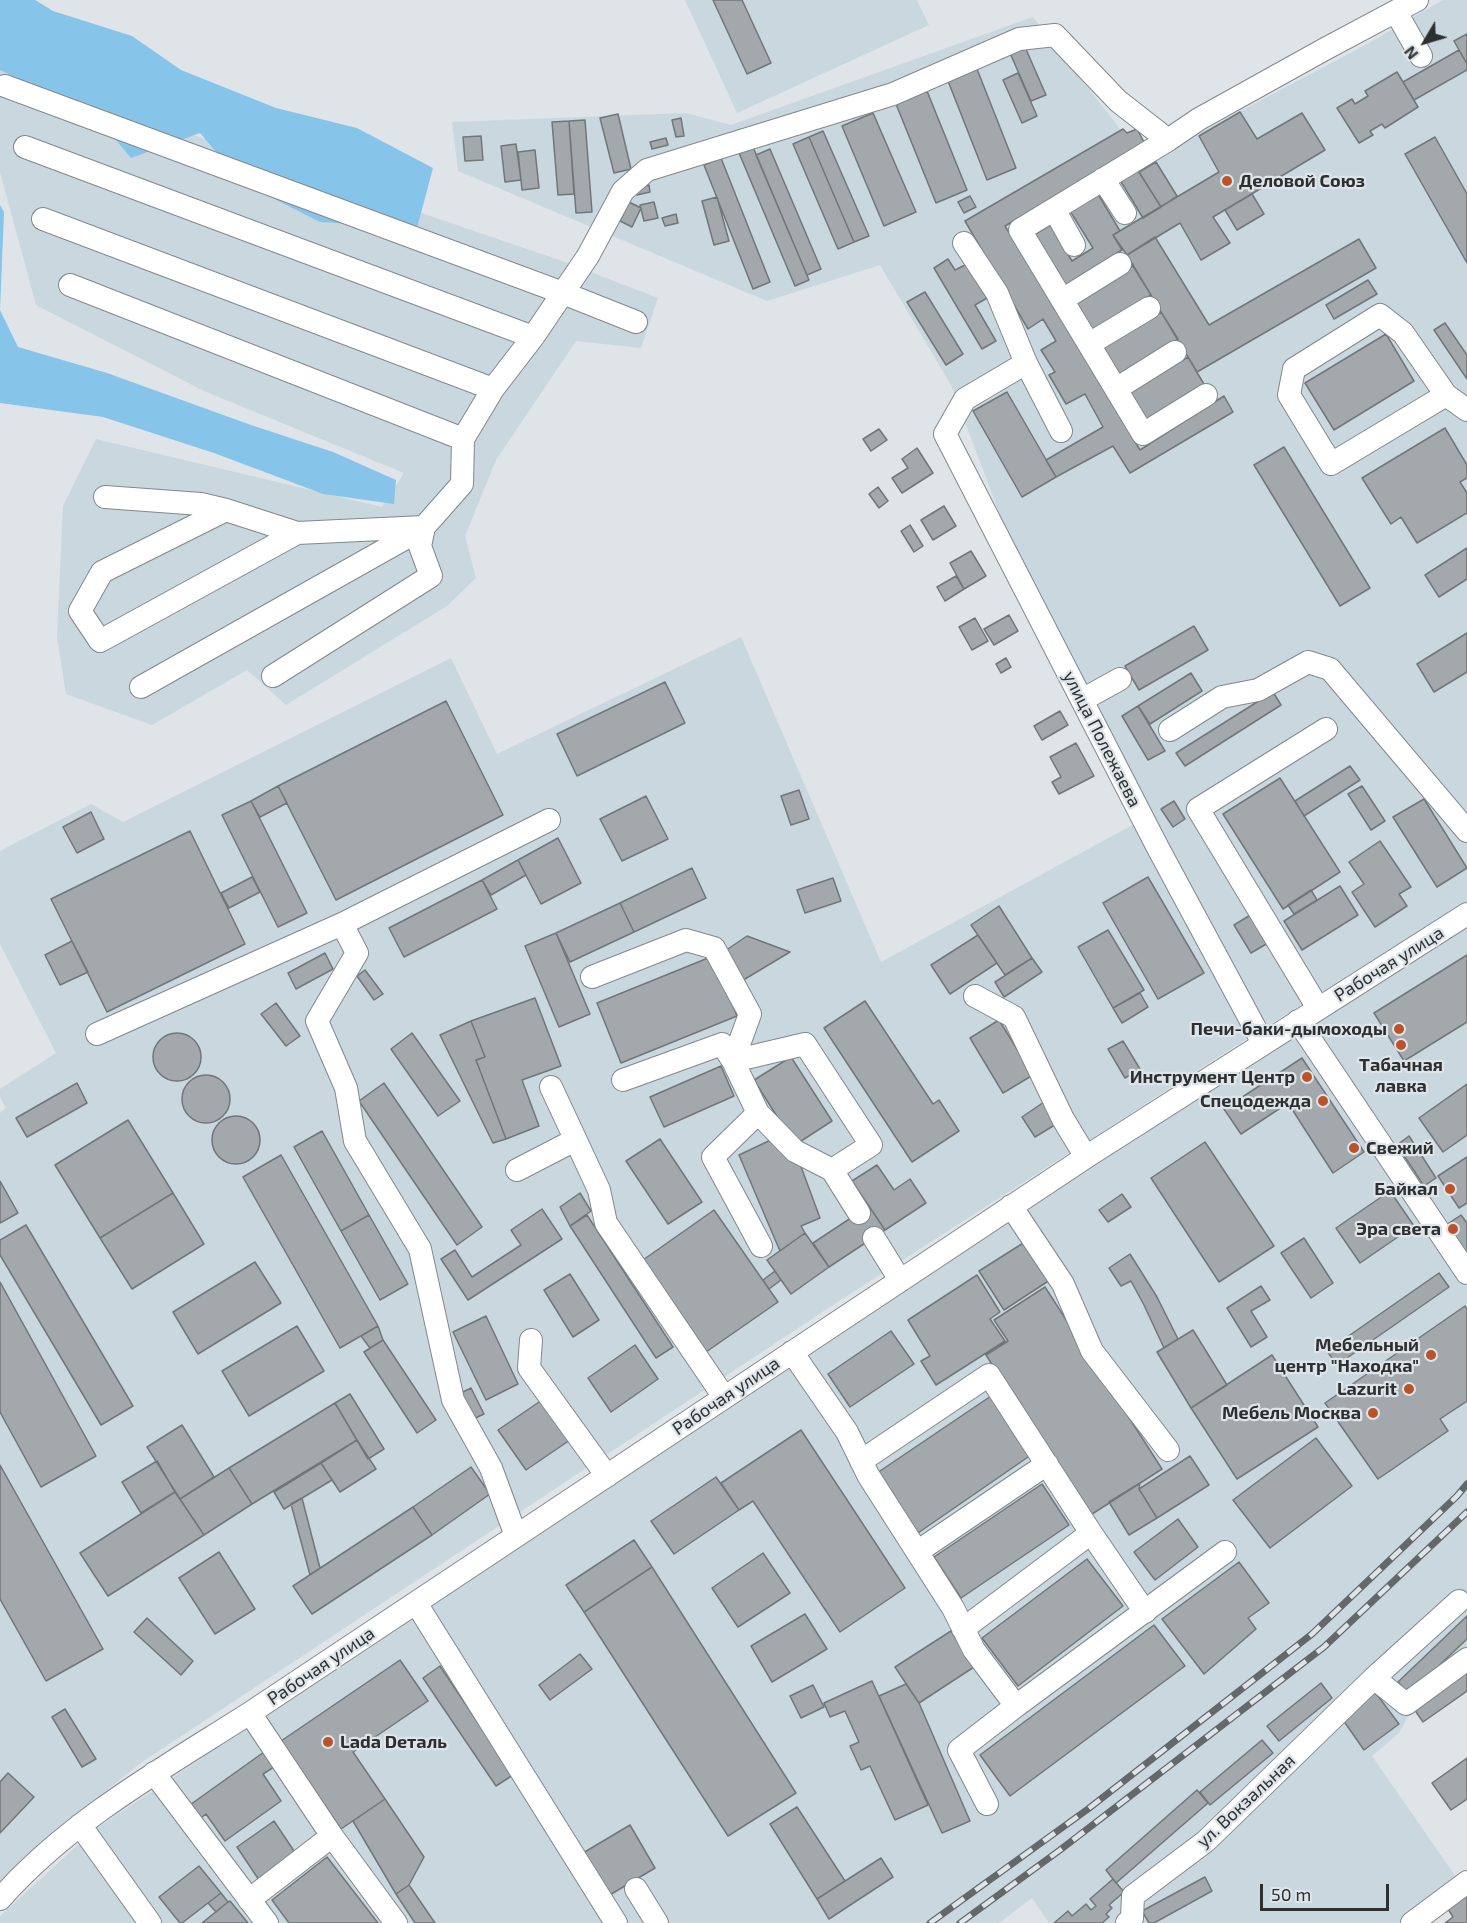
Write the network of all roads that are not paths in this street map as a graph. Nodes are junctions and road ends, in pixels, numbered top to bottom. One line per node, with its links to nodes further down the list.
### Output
1 (1417, 0): 2 (street)
2 (1396, 12): 3 (street); 5 (street)
3 (1421, 56)
4 (5, 86): 15 (street)
5 (1168, 140): 7 (street); 15 (street)
6 (25, 147): 19 (street)
7 (1103, 180): 8 (street); 9 (street)
8 (1054, 209): 12 (street); 16 (street)
9 (1125, 213)
10 (44, 219): 23 (street)
11 (964, 243): 22 (street)
12 (1074, 245)
13 (1120, 264): 16 (street)
14 (70, 285): 29 (street)
15 (563, 292): 18 (street); 19 (street)
16 (1062, 300): 20 (street)
17 (1149, 308): 20 (street)
18 (636, 322)
19 (533, 337): 23 (street)
20 (1089, 344): 24 (street)
21 (1175, 352): 24 (street)
22 (1026, 363): 28 (street); 37 (street, улица Полежаева)
23 (494, 389): 29 (street)
24 (1116, 389): 25 (street)
25 (1206, 395)
26 (1446, 395): 26 (street); 27 (street)
27 (1467, 410)
28 (1061, 432)
29 (463, 439): 32 (street)
30 (105, 497): 31 (street)
31 (226, 510): 33 (street); 33 (street)
32 (424, 527): 33 (street); 34 (street); 36 (street)
33 (297, 533)
34 (273, 676)
35 (1120, 679): 37 (street)
36 (141, 687)
37 (1082, 700): 49 (street, улица Полежаева)
38 (1326, 729): 46 (street)
39 (1170, 730): 41 (street)
40 (549, 820): 43 (street)
41 (1467, 831)
42 (1467, 914): 46 (street, Рабочая улица)
43 (342, 924): 48 (street); 72 (street)
44 (592, 977): 50 (street)
45 (975, 996): 55 (street)
46 (1318, 1008): 47 (street, Рабочая улица)
47 (1298, 1021): 49 (street, Рабочая улица); 62 (street)
48 (97, 1034)
49 (1263, 1044): 55 (street, Рабочая улица)
50 (733, 1061): 51 (street); 53 (street); 57 (street)
51 (623, 1080)
52 (551, 1087): 54 (street)
53 (758, 1113): 57 (street); 61 (street)
54 (575, 1140): 56 (street); 66 (street)
55 (1086, 1157): 58 (street, Рабочая улица)
56 (517, 1170)
57 (832, 1170): 59 (street)
58 (1011, 1206): 63 (street, Рабочая улица); 67 (street)
59 (859, 1213)
60 (874, 1238): 63 (street)
61 (761, 1246)
62 (1467, 1274)
63 (900, 1280): 65 (street, Рабочая улица)
64 (531, 1340): 70 (street)
65 (792, 1352): 66 (street, Рабочая улица); 68 (street)
66 (724, 1398): 70 (street, Рабочая улица)
67 (1168, 1450)
68 (861, 1461): 69 (street); 73 (street)
69 (1047, 1464): 71 (street); 73 (street)
70 (607, 1476): 72 (street, Рабочая улица)
71 (1090, 1533): 77 (street); 78 (street)
72 (516, 1536): 76 (street, Рабочая улица)
73 (917, 1552): 78 (street)
74 (1225, 1552): 77 (street)
75 (1459, 1601): 80 (street, ул. Вокзальная)
76 (416, 1603): 82 (street, Рабочая улица); 95 (street)
77 (1144, 1612): 81 (street)
78 (963, 1629): 81 (street)
79 (1467, 1659): 80 (street)
80 (1374, 1678): 97 (street, ул. Вокзальная)
81 (1016, 1706): 84 (street)
82 (250, 1713): 83 (street, Рабочая улица); 86 (street)
83 (154, 1773): 85 (street, Рабочая улица); 91 (street)
84 (987, 1804)
85 (80, 1825): 87 (street, Рабочая улица); 92 (street)
86 (332, 1836): 91 (street); 94 (street)
87 (8, 1876): 90 (street, Рабочая улица)
88 (1467, 1882): 98 (street)
89 (636, 1889): 96 (street)
90 (0, 1899)
91 (249, 1900): 93 (street)
92 (150, 1923)
93 (267, 1923)
94 (396, 1923)
95 (616, 1923)
96 (657, 1923)
97 (1127, 1923)
98 (1413, 1923)

